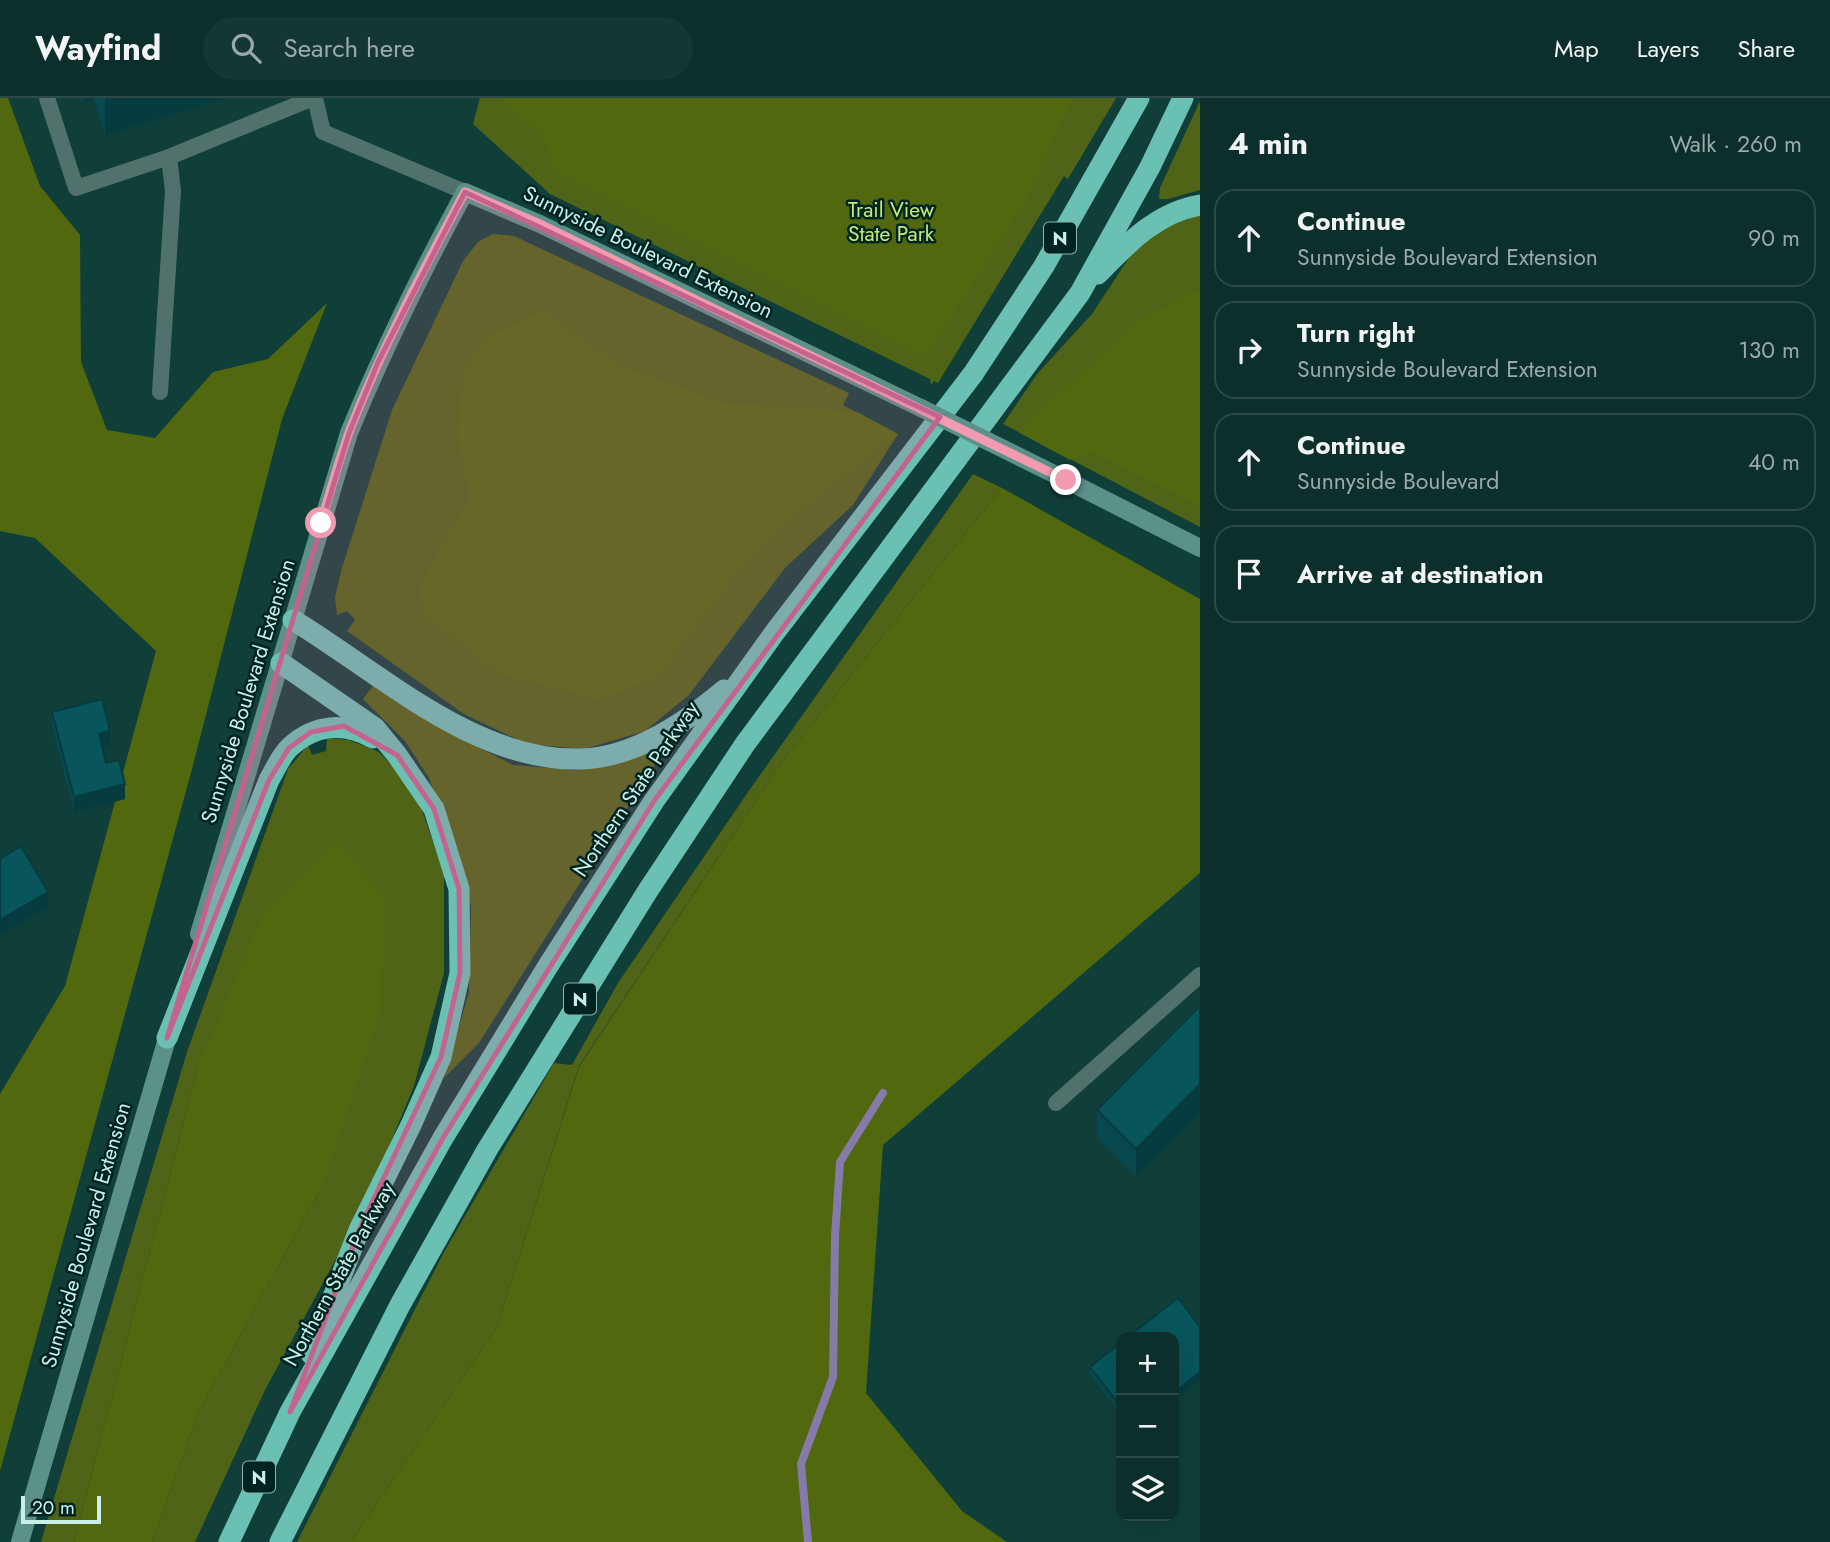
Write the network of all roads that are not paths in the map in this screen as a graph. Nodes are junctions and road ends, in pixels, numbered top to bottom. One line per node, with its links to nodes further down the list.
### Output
1 (47, 98): 5 (lane)
2 (314, 98): 5 (lane); 6 (lane)
3 (1139, 98): 13 (highway, Northern State Parkway / N)
4 (1183, 98): 8 (highway, N)
5 (169, 157): 9 (lane)
6 (465, 192): 10 (main road, Sunnyside Boulevard Extension, bridge); 11 (main road, Sunnyside Boulevard Extension)
7 (1200, 205): 8 (highway)
8 (1080, 293): 21 (highway, N)
9 (160, 392)
10 (1200, 548)
11 (293, 620): 12 (main road, Sunnyside Boulevard Extension); 13 (highway)
12 (281, 663): 14 (highway); 16 (main road, Sunnyside Boulevard Extension)
13 (749, 668): 18 (highway, Northern State Parkway / N)
14 (397, 755): 16 (highway); 18 (highway)
15 (1200, 975): 17 (lane)
16 (167, 1038): 19 (main road, Sunnyside Boulevard Extension)
17 (1056, 1103)
18 (290, 1412): 20 (highway, Northern State Parkway / N)
19 (20, 1542)
20 (229, 1542)
21 (280, 1542)

